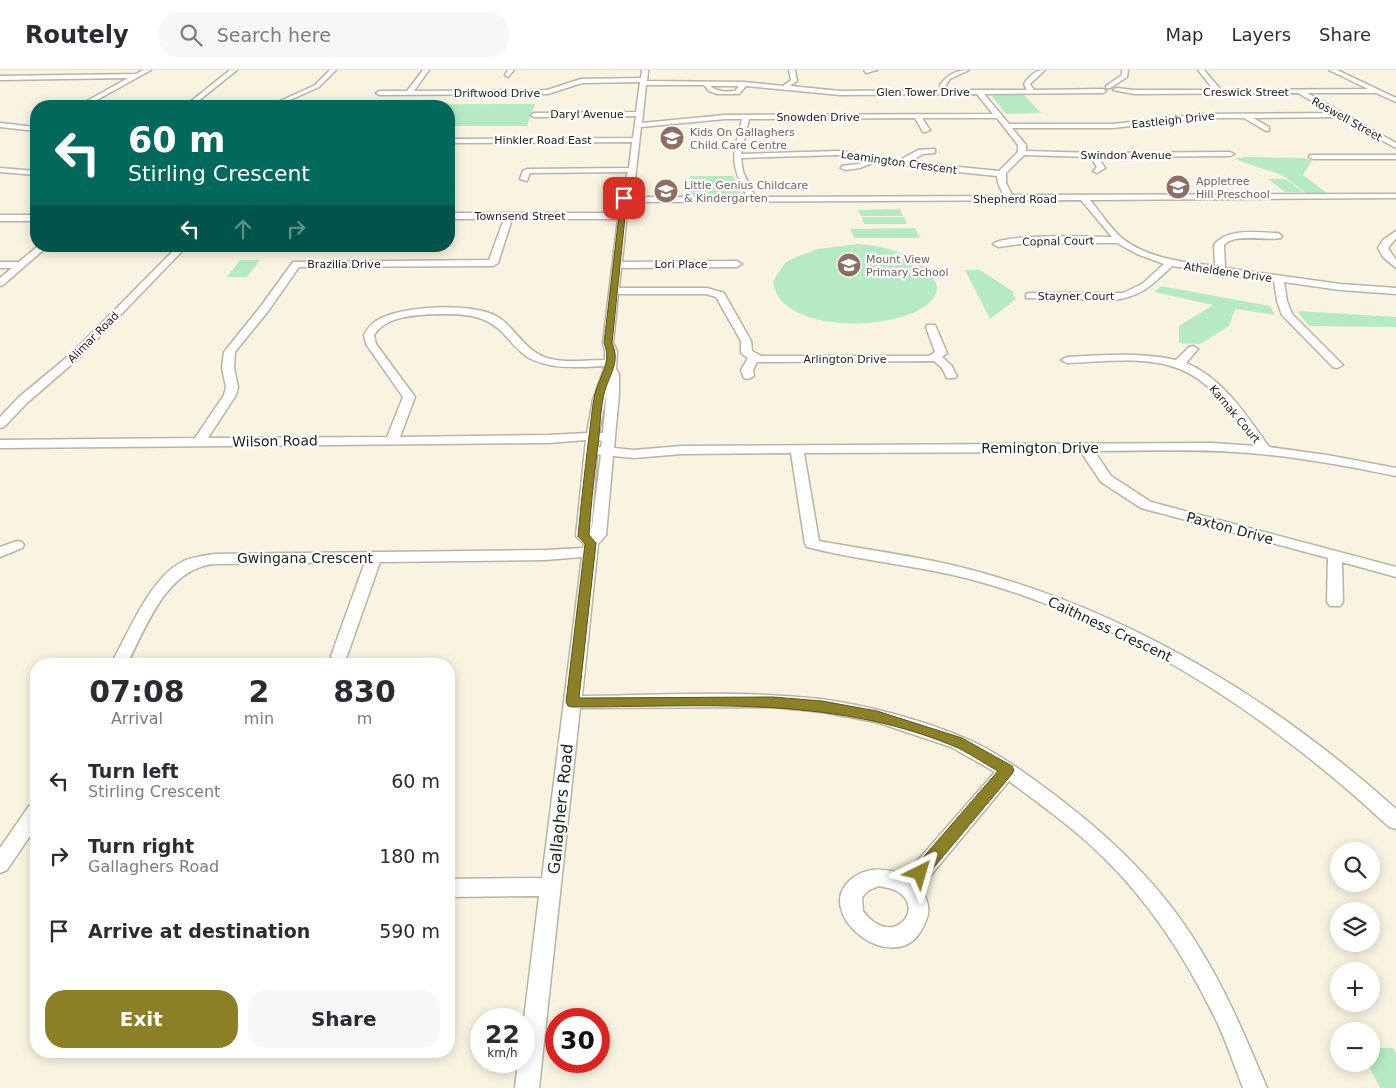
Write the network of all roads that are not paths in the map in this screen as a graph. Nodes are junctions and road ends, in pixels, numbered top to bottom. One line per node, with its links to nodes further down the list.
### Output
1 (148, 70): 14 (street)
2 (234, 70): 32 (street)
3 (333, 70): 33 (street)
4 (426, 70): 28 (street)
5 (644, 70): 16 (street, Gallaghers Road)
6 (792, 70): 19 (street)
7 (874, 70): 13 (street)
8 (966, 70): 22 (street)
9 (1042, 70): 24 (street)
10 (1125, 70): 20 (street)
11 (1201, 70): 25 (street)
12 (1332, 70): 21 (street)
13 (866, 72)
14 (138, 76): 15 (street); 31 (street)
15 (0, 78)
16 (643, 82): 17 (street, Glen Tower Drive); 28 (street, Driftwood Drive); 36 (street, Gallaghers Road)
17 (705, 83): 18 (street, Glen Tower Drive); 18 (street, Glen Tower Drive)
18 (744, 84): 19 (street, Glen Tower Drive)
19 (784, 88): 22 (street, Glen Tower Drive)
20 (1105, 89): 24 (street, Glen Tower Drive); 25 (street, Creswick Street)
21 (1377, 91): 26 (street, Creswick Street); 30 (street)
22 (945, 92): 23 (street, Glen Tower Drive)
23 (979, 92): 24 (street, Glen Tower Drive); 40 (street)
24 (1032, 92)
25 (1219, 92): 26 (street, Creswick Street)
26 (1299, 92): 37 (street, Roswell Street)
27 (379, 93): 28 (street, Driftwood Drive)
28 (409, 93)
29 (1396, 95): 30 (street)
30 (1387, 96): 34 (street)
31 (92, 100)
32 (196, 100)
33 (286, 100)
34 (1396, 100)
35 (534, 114): 36 (street, Daryl Avenue)
36 (639, 114): 46 (street, Gallaghers Road)
37 (1339, 115): 41 (street, Eastleigh Drive); 54 (street, Roswell Street)
38 (829, 116): 39 (street, Snowden Drive); 42 (street, Snowden Drive); 44 (street)
39 (918, 116): 40 (street, Snowden Drive); 51 (street)
40 (998, 116): 47 (street)
41 (1246, 116): 48 (street, Eastleigh Drive); 50 (street)
42 (746, 117): 46 (street, Snowden Drive); 59 (street)
43 (1080, 118): 48 (street)
44 (832, 124)
45 (0, 125): 49 (street)
46 (638, 125): 53 (street, Gallaghers Road)
47 (1006, 126): 48 (street, Eastleigh Drive); 56 (street)
48 (1078, 126)
49 (30, 128)
50 (1266, 129)
51 (926, 130)
52 (455, 140): 53 (street, Hinkler Road East)
53 (636, 140): 70 (street, Gallaghers Road)
54 (1396, 146)
55 (932, 150): 63 (street)
56 (1022, 153): 58 (street, Swindon Avenue); 68 (street)
57 (1230, 154): 58 (street, Swindon Avenue)
58 (1093, 155): 66 (street)
59 (737, 156): 62 (street, Leamington Crescent); 73 (street)
60 (1313, 157): 61 (street, Roswell Street)
61 (1396, 157)
62 (878, 158): 63 (street, Leamington Crescent); 64 (street)
63 (903, 162): 68 (street, Leamington Crescent)
64 (846, 168)
65 (0, 170): 67 (street)
66 (1097, 170)
67 (30, 172)
68 (1000, 174): 74 (street)
69 (524, 179): 70 (street)
70 (631, 182): 75 (street, Gallaghers Road)
71 (1396, 196): 72 (street, Shepherd Road)
72 (1084, 198): 74 (street, Shepherd Road); 84 (street, Atheldene Drive)
73 (752, 199): 74 (street, Shepherd Road); 75 (street, Shepherd Road)
74 (1010, 199)
75 (630, 202): 76 (street, Gallaghers Road)
76 (622, 215): 78 (street, Townsend Street); 92 (street, Gallaghers Road)
77 (455, 216): 78 (street, Townsend Street)
78 (509, 216): 113 (street, Brazilia Drive)
79 (0, 218): 80 (street)
80 (30, 218)
81 (631, 230): 92 (street, Gallaghers Road)
82 (1396, 234): 93 (street)
83 (1278, 236): 94 (street)
84 (1118, 240): 85 (street, Copnal Court); 88 (street, Atheldene Drive)
85 (998, 244)
86 (37, 252): 91 (street)
87 (177, 252): 111 (street, Alimar Road)
88 (1170, 263): 94 (street, Atheldene Drive); 99 (street, Stayner Court)
89 (737, 264): 92 (street, Lori Place)
90 (0, 265): 91 (street)
91 (22, 265): 96 (street)
92 (622, 265): 97 (street, Gallaghers Road)
93 (1396, 265)
94 (1220, 270): 95 (street, Atheldene Drive)
95 (1279, 279): 98 (street, Atheldene Drive); 107 (street)
96 (0, 283)
97 (618, 291): 102 (street); 106 (street, Gallaghers Road)
98 (1396, 291)
99 (1030, 296)
100 (931, 327): 103 (street)
101 (1193, 349): 105 (street)
102 (754, 357): 103 (street, Arlington Drive); 108 (street)
103 (936, 357): 109 (street)
104 (1067, 360): 105 (street, Karnak Court)
105 (1179, 364): 117 (street, Karnak Court)
106 (610, 366): 110 (street, Gallaghers Road); 112 (street)
107 (1337, 366)
108 (748, 376)
109 (951, 376)
110 (607, 389): 114 (street, Gallaghers Road); 118 (street, Gallaghers Road)
111 (0, 424)
112 (392, 440): 113 (street, Wilson Road); 114 (street, Wilson Road)
113 (199, 442): 115 (street, Wilson Road)
114 (593, 442): 118 (street, Wilson Road); 123 (street, Gallaghers Road)
115 (0, 444)
116 (1085, 448): 117 (street, Remington Drive); 120 (street, Remington Drive); 125 (street, Paxton Drive)
117 (1264, 449): 121 (street, Remington Drive)
118 (607, 450): 119 (street, Remington Drive); 119 (street, Remington Drive); 123 (street, Gallaghers Road)
119 (682, 450): 120 (street, Remington Drive)
120 (797, 450): 134 (street, Caithness Crescent)
121 (1396, 472)
122 (17, 545): 124 (street)
123 (590, 551): 126 (street, Gwingana Crescent); 131 (street, Gallaghers Road)
124 (0, 552)
125 (1335, 556): 127 (street, Paxton Drive); 128 (street)
126 (374, 558): 129 (street); 130 (street, Gwingana Crescent)
127 (1396, 572)
128 (1335, 602)
129 (340, 656)
130 (122, 658)
131 (572, 702): 132 (street); 136 (street, Gallaghers Road)
132 (1007, 770): 137 (street); 140 (street)
133 (30, 821): 135 (street)
134 (1396, 822)
135 (0, 864)
136 (551, 887): 138 (street); 139 (street, Gallaghers Road)
137 (908, 887)
138 (455, 888)
139 (529, 1084)
140 (1255, 1088)

